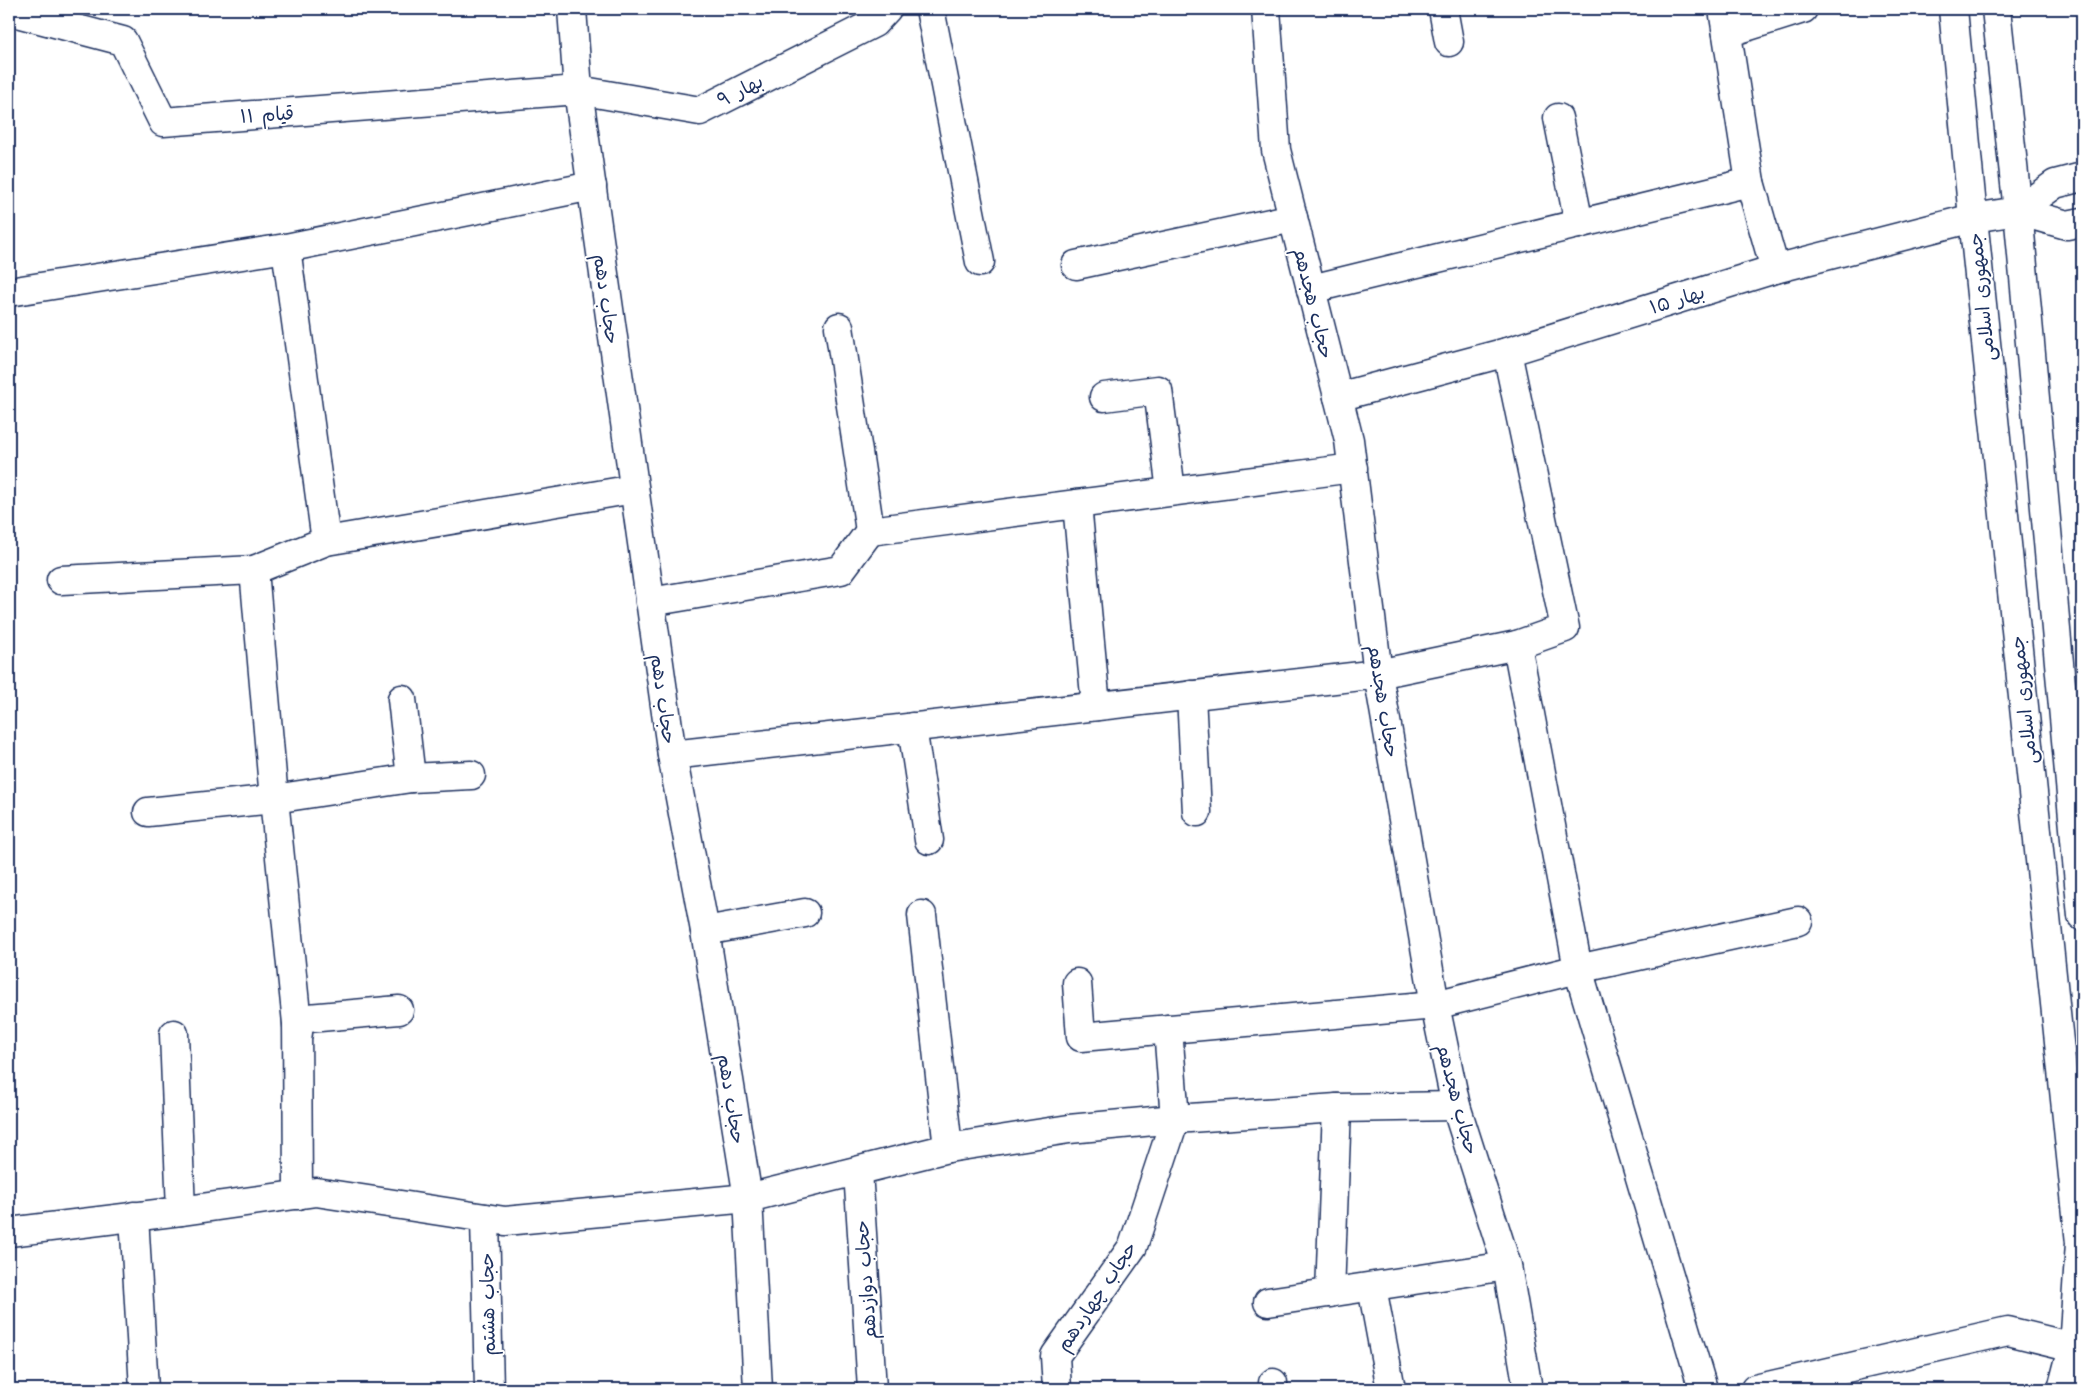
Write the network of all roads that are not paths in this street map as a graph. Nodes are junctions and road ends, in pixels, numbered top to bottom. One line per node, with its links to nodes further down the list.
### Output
1 (572, 9): 12 (street, حجاب دهم)
2 (887, 9): 12 (street, بهار ۹)
3 (930, 9): 23 (street)
4 (1266, 9): 18 (street, حجاب هجدهم)
5 (1444, 9): 11 (street)
6 (1803, 9): 10 (street)
7 (1953, 9): 19 (street, جمهوری اسلامی)
8 (1996, 9): 17 (street, جمهوری اسلامی)
9 (9, 11): 12 (street, قیام ۱۱)
10 (1725, 21): 15 (street)
11 (1450, 42)
12 (578, 90): 16 (street, حجاب دهم)
13 (1558, 118): 21 (street)
14 (2082, 178): 17 (street)
15 (1750, 182): 21 (street); 25 (street)
16 (592, 186): 22 (street); 33 (street, حجاب دهم)
17 (2018, 211): 19 (street, بهار ۱۵); 20 (street); 56 (street, جمهوری اسلامی)
18 (1293, 218): 24 (street); 26 (street, حجاب هجدهم)
19 (1973, 218): 25 (street, بهار ۱۵); 81 (street, جمهوری اسلامی)
20 (2082, 222)
21 (1579, 224): 26 (street)
22 (286, 248): 27 (street); 37 (street)
23 (980, 262)
24 (1076, 265)
25 (1775, 270): 29 (street, بهار ۱۵)
26 (1311, 288): 31 (street, حجاب هجدهم)
27 (9, 292)
28 (839, 327): 36 (street)
29 (1506, 352): 31 (street, بهار ۱۵); 41 (street)
30 (1104, 397): 34 (street)
31 (1338, 397): 32 (street, حجاب هجدهم)
32 (1353, 468): 34 (street); 42 (street, حجاب هجدهم)
33 (634, 490): 37 (street); 40 (street, حجاب دهم)
34 (1171, 491): 35 (street)
35 (1077, 504): 36 (street); 45 (street)
36 (870, 531): 40 (street)
37 (326, 541): 38 (street)
38 (254, 570): 39 (street); 50 (street)
39 (61, 580)
40 (650, 602): 47 (street, حجاب دهم)
41 (1517, 645): 42 (street); 59 (street)
42 (1378, 674): 43 (street); 61 (street, حجاب هجدهم)
43 (1191, 695): 45 (street); 52 (street)
44 (402, 699): 49 (street)
45 (1096, 706): 46 (street)
46 (912, 727): 47 (street); 53 (street)
47 (672, 755): 58 (street, حجاب دهم)
48 (470, 775): 49 (street)
49 (411, 778): 50 (street)
50 (274, 799): 51 (street); 64 (street)
51 (148, 812)
52 (1197, 812)
53 (929, 840)
54 (806, 913): 58 (street)
55 (922, 916): 69 (street)
56 (2082, 916)
57 (1798, 920): 59 (street)
58 (705, 931): 72 (street, حجاب دهم)
59 (1578, 969): 61 (street); 89 (street)
60 (1077, 983): 63 (street)
61 (1434, 1005): 63 (street); 66 (street, حجاب هجدهم)
62 (399, 1010): 64 (street)
63 (1168, 1029): 68 (street)
64 (298, 1033): 71 (street)
65 (174, 1034): 73 (street)
66 (1456, 1106): 67 (street); 77 (street, حجاب هجدهم)
67 (1337, 1108): 68 (street); 79 (street)
68 (1175, 1119): 69 (street); 86 (street, حجاب چهاردهم)
69 (948, 1148): 70 (street)
70 (858, 1171): 72 (street); 85 (street, حجاب دوازدهم)
71 (298, 1195): 73 (street); 75 (street)
72 (748, 1198): 75 (street); 84 (street, حجاب دهم)
73 (182, 1212): 74 (street)
74 (134, 1216): 76 (street); 82 (street)
75 (485, 1218): 83 (street, حجاب هشتم)
76 (9, 1232)
77 (1507, 1266): 78 (street); 88 (street, حجاب هجدهم)
78 (1372, 1287): 79 (street); 87 (street)
79 (1330, 1293): 80 (street)
80 (1268, 1302)
81 (2074, 1347): 90 (street); 91 (street, جمهوری اسلامی)
82 (144, 1389)
83 (489, 1389)
84 (758, 1389)
85 (872, 1389)
86 (1057, 1389)
87 (1391, 1389)
88 (1528, 1389)
89 (1703, 1389)
90 (1755, 1389)
91 (2062, 1389)

